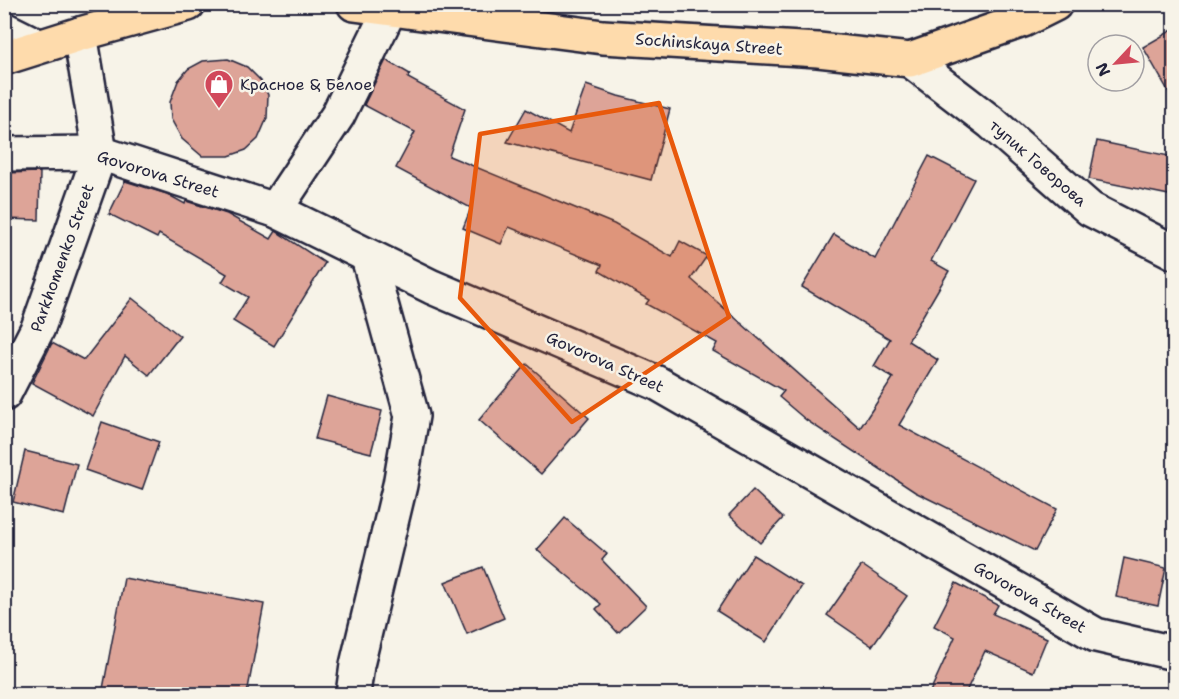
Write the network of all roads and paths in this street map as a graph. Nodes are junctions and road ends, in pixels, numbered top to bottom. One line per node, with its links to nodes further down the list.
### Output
1 (354, 4): 4 (highway, Sochinskaya Street)
2 (1055, 4): 9 (highway, Sochinskaya Street)
3 (180, 5): 6 (highway)
4 (392, 7): 9 (highway, Sochinskaya Street); 12 (street)
5 (4, 29): 7 (street)
6 (80, 34): 7 (highway); 10 (street)
7 (38, 46): 8 (highway)
8 (4, 58)
9 (910, 60): 13 (street, тупик Говорова)
10 (100, 153): 11 (street, Govorova Street); 12 (street, Govorova Street); 15 (street, Parkhomenko Street)
11 (4, 154)
12 (275, 210): 14 (street, Govorova Street)
13 (1174, 252)
14 (368, 257): 16 (street, Govorova Street); 17 (street)
15 (4, 394)
16 (1174, 653)
17 (353, 694)

